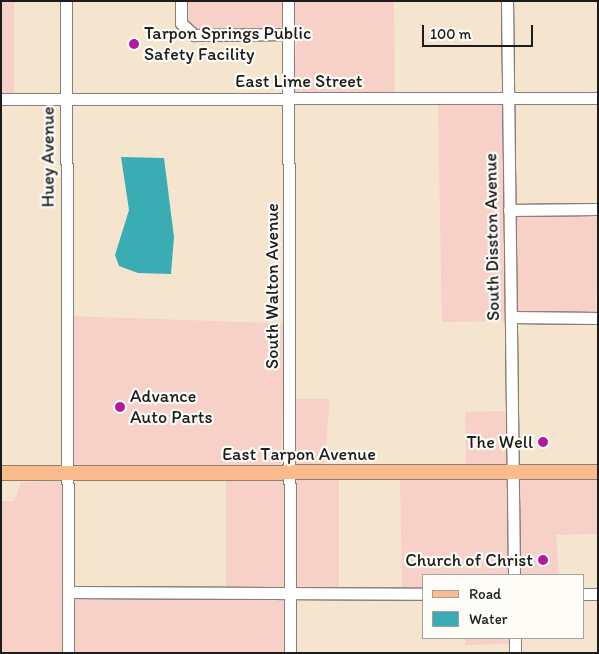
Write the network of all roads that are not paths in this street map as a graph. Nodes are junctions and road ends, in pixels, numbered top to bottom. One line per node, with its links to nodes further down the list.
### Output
1 (66, 1): 9 (street, Huey Avenue)
2 (181, 1): 5 (street)
3 (288, 1): 5 (street, South Walton Avenue)
4 (507, 1): 6 (street, South Disston Avenue)
5 (289, 34): 10 (street, South Walton Avenue)
6 (508, 98): 7 (street, East Lime Street); 10 (street, East Lime Street); 11 (street, South Disston Avenue)
7 (598, 98)
8 (1, 99): 9 (street, East Lime Street)
9 (65, 99): 10 (street, East Lime Street); 19 (street, Huey Avenue)
10 (290, 99): 15 (street, South Walton Avenue)
11 (509, 210): 12 (street); 13 (street, South Disston Avenue)
12 (598, 210)
13 (511, 317): 14 (street); 16 (street, South Disston Avenue)
14 (598, 318)
15 (290, 472): 16 (main road, East Tarpon Avenue); 19 (main road, East Tarpon Avenue); 22 (street, South Walton Avenue)
16 (512, 472): 17 (main road, East Tarpon Avenue); 20 (street, South Disston Avenue)
17 (598, 472)
18 (1, 473): 19 (main road, East Tarpon Avenue)
19 (67, 474): 21 (street, Huey Avenue)
20 (514, 574)
21 (68, 592): 22 (street); 27 (street, Huey Avenue)
22 (290, 594): 23 (street); 28 (street, South Walton Avenue)
23 (422, 594)
24 (584, 594): 25 (street)
25 (598, 594)
26 (515, 639): 29 (street)
27 (68, 653)
28 (290, 653)
29 (515, 653)

